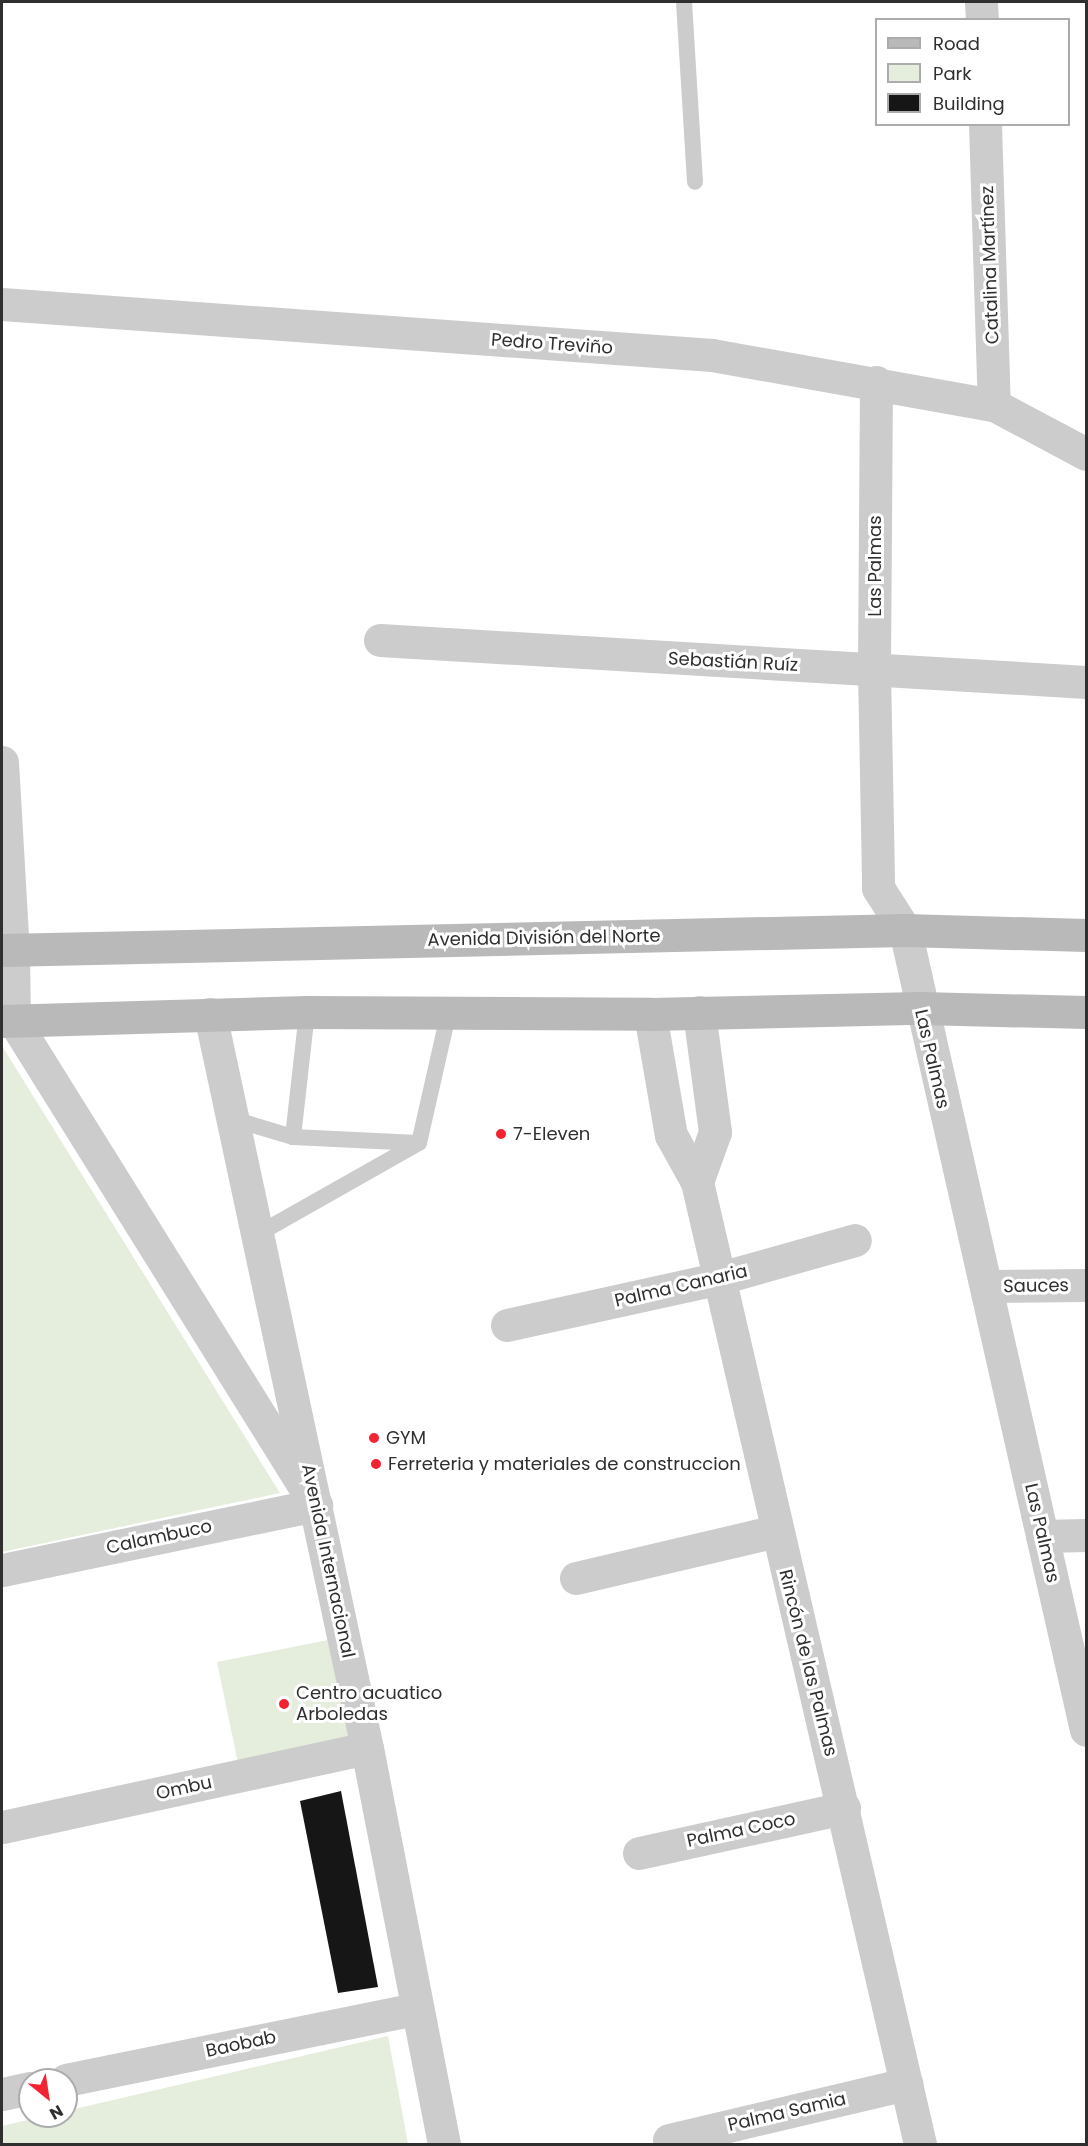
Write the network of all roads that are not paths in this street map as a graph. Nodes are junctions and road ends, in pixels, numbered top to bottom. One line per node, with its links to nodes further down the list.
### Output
1 (684, 2): 5 (lane)
2 (981, 2): 3 (street)
3 (982, 18)
4 (985, 126): 8 (street, Catalina Martínez)
5 (695, 182)
6 (2, 304): 7 (street, Pedro Treviño)
7 (876, 382): 8 (street, Pedro Treviño); 11 (street, Las Palmas)
8 (994, 405): 9 (street, Pedro Treviño)
9 (1086, 454)
10 (380, 640): 11 (street, Sebastián Ruíz)
11 (874, 670): 12 (street, Sebastián Ruíz); 14 (street, Las Palmas)
12 (1086, 682)
13 (2, 762): 16 (street)
14 (904, 930): 15 (main road, Avenida División del Norte); 16 (main road, Avenida División del Norte); 17 (street, Las Palmas)
15 (1086, 935)
16 (7, 950): 24 (street)
17 (920, 1008): 20 (main road); 21 (main road); 33 (street, Las Palmas)
18 (306, 1011): 19 (main road); 22 (main road); 26 (lane)
19 (449, 1011): 23 (main road); 27 (lane)
20 (699, 1012): 23 (main road); 28 (street)
21 (1086, 1012)
22 (210, 1014): 24 (main road); 25 (street, Avenida Internacional)
23 (650, 1014): 28 (street, Rincón de las Palmas)
24 (8, 1021): 35 (street)
25 (233, 1119): 26 (lane); 29 (street, Avenida Internacional)
26 (293, 1137): 27 (lane)
27 (419, 1143): 29 (lane)
28 (697, 1182): 31 (street, Rincón de las Palmas)
29 (258, 1234): 35 (street, Avenida Internacional)
30 (855, 1240): 31 (street, Palma Canaria)
31 (720, 1278): 34 (street, Palma Canaria); 36 (street, Rincón de las Palmas)
32 (1086, 1285): 33 (street, Sauces)
33 (986, 1286): 38 (street, Las Palmas)
34 (507, 1325)
35 (316, 1505): 39 (street, Calambuco); 42 (street, Avenida Internacional)
36 (776, 1531): 40 (street); 43 (street, Rincón de las Palmas)
37 (1086, 1535): 38 (street)
38 (1042, 1536): 41 (street, Las Palmas)
39 (2, 1570)
40 (576, 1578)
41 (1086, 1730)
42 (367, 1748): 44 (street, Ombu); 46 (street, Avenida Internacional)
43 (844, 1808): 45 (street, Palma Coco); 48 (street, Rincón de las Palmas)
44 (2, 1827)
45 (639, 1853)
46 (416, 2009): 47 (street, Baobab); 52 (street, Avenida Internacional)
47 (78, 2078)
48 (906, 2084): 51 (street, Palma Samia); 53 (street, Rincón de las Palmas)
49 (18, 2091): 50 (street)
50 (2, 2094)
51 (669, 2140)
52 (444, 2145)
53 (920, 2145)

